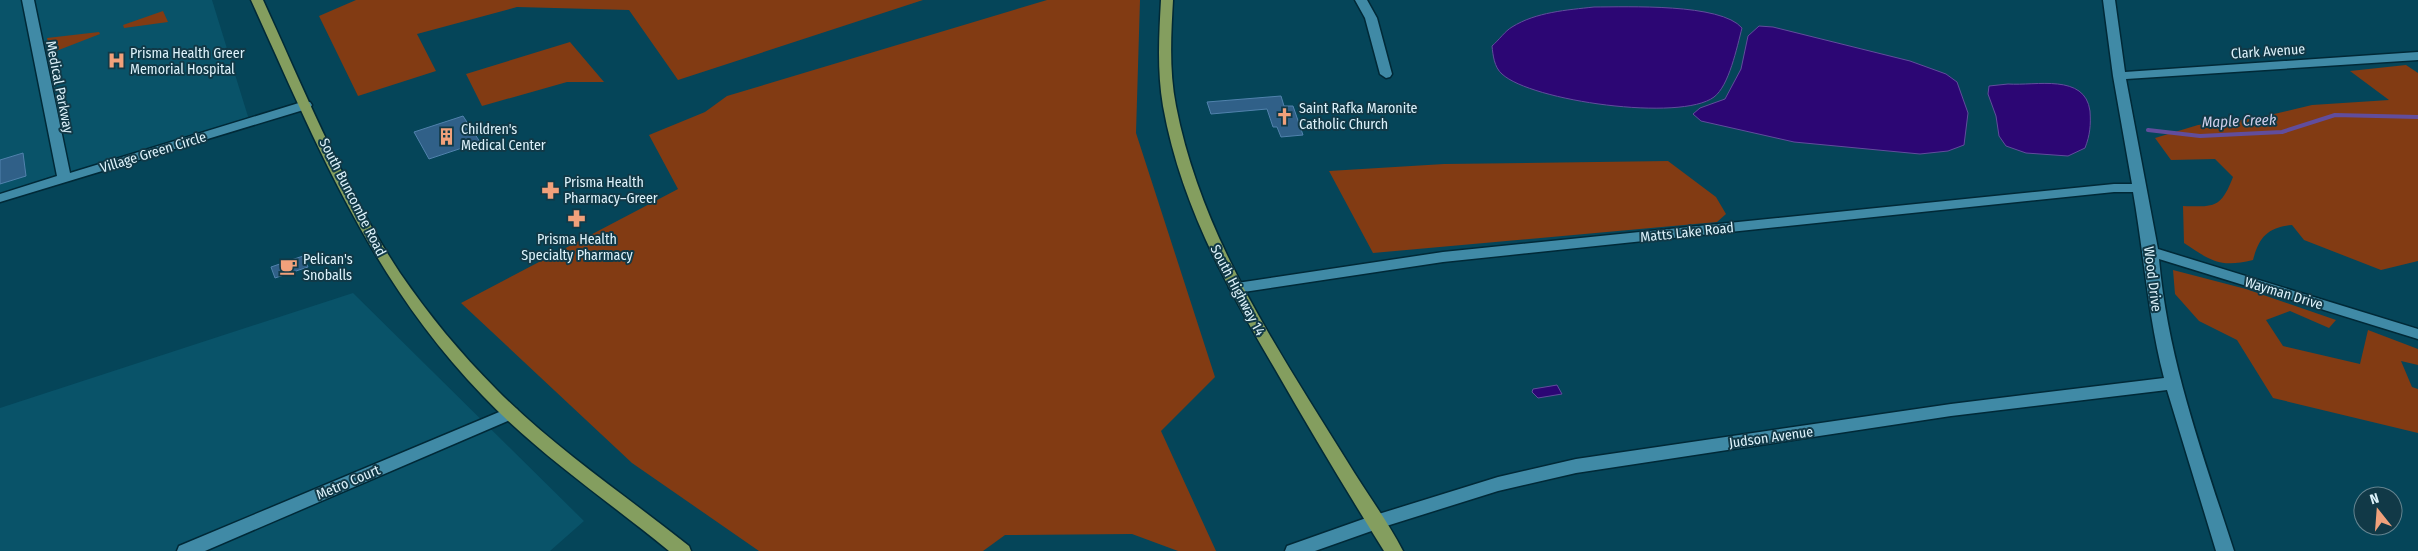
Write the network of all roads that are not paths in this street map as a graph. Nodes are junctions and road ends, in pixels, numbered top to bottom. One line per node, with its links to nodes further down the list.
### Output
1 (28, 0): 10 (street, Medical Parkway)
2 (257, 0): 9 (main road, South Buncombe Road)
3 (1167, 0): 14 (main road, South Highway 14)
4 (1361, 0): 7 (street)
5 (2109, 0): 8 (street, Wood Drive)
6 (2418, 56): 8 (street, Clark Avenue)
7 (1386, 74)
8 (2119, 76): 11 (street, Wood Drive)
9 (306, 105): 10 (street, Village Green Circle); 17 (main road, South Buncombe Road)
10 (64, 179): 12 (street, Village Green Circle)
11 (2138, 188): 13 (street, Wood Drive); 14 (street, Matts Lake Road)
12 (0, 198)
13 (2151, 252): 15 (street, Wayman Drive); 16 (street, Wood Drive)
14 (1237, 288): 18 (main road, South Highway 14)
15 (2418, 334)
16 (2174, 384): 18 (street, Judson Avenue); 23 (street, Wood Drive)
17 (510, 413): 19 (street, Metro Court); 20 (main road, South Buncombe Road)
18 (1375, 522): 21 (street, Judson Avenue); 22 (main road, South Highway 14)
19 (186, 551)
20 (682, 551)
21 (1294, 551)
22 (1394, 551)
23 (2225, 551)

